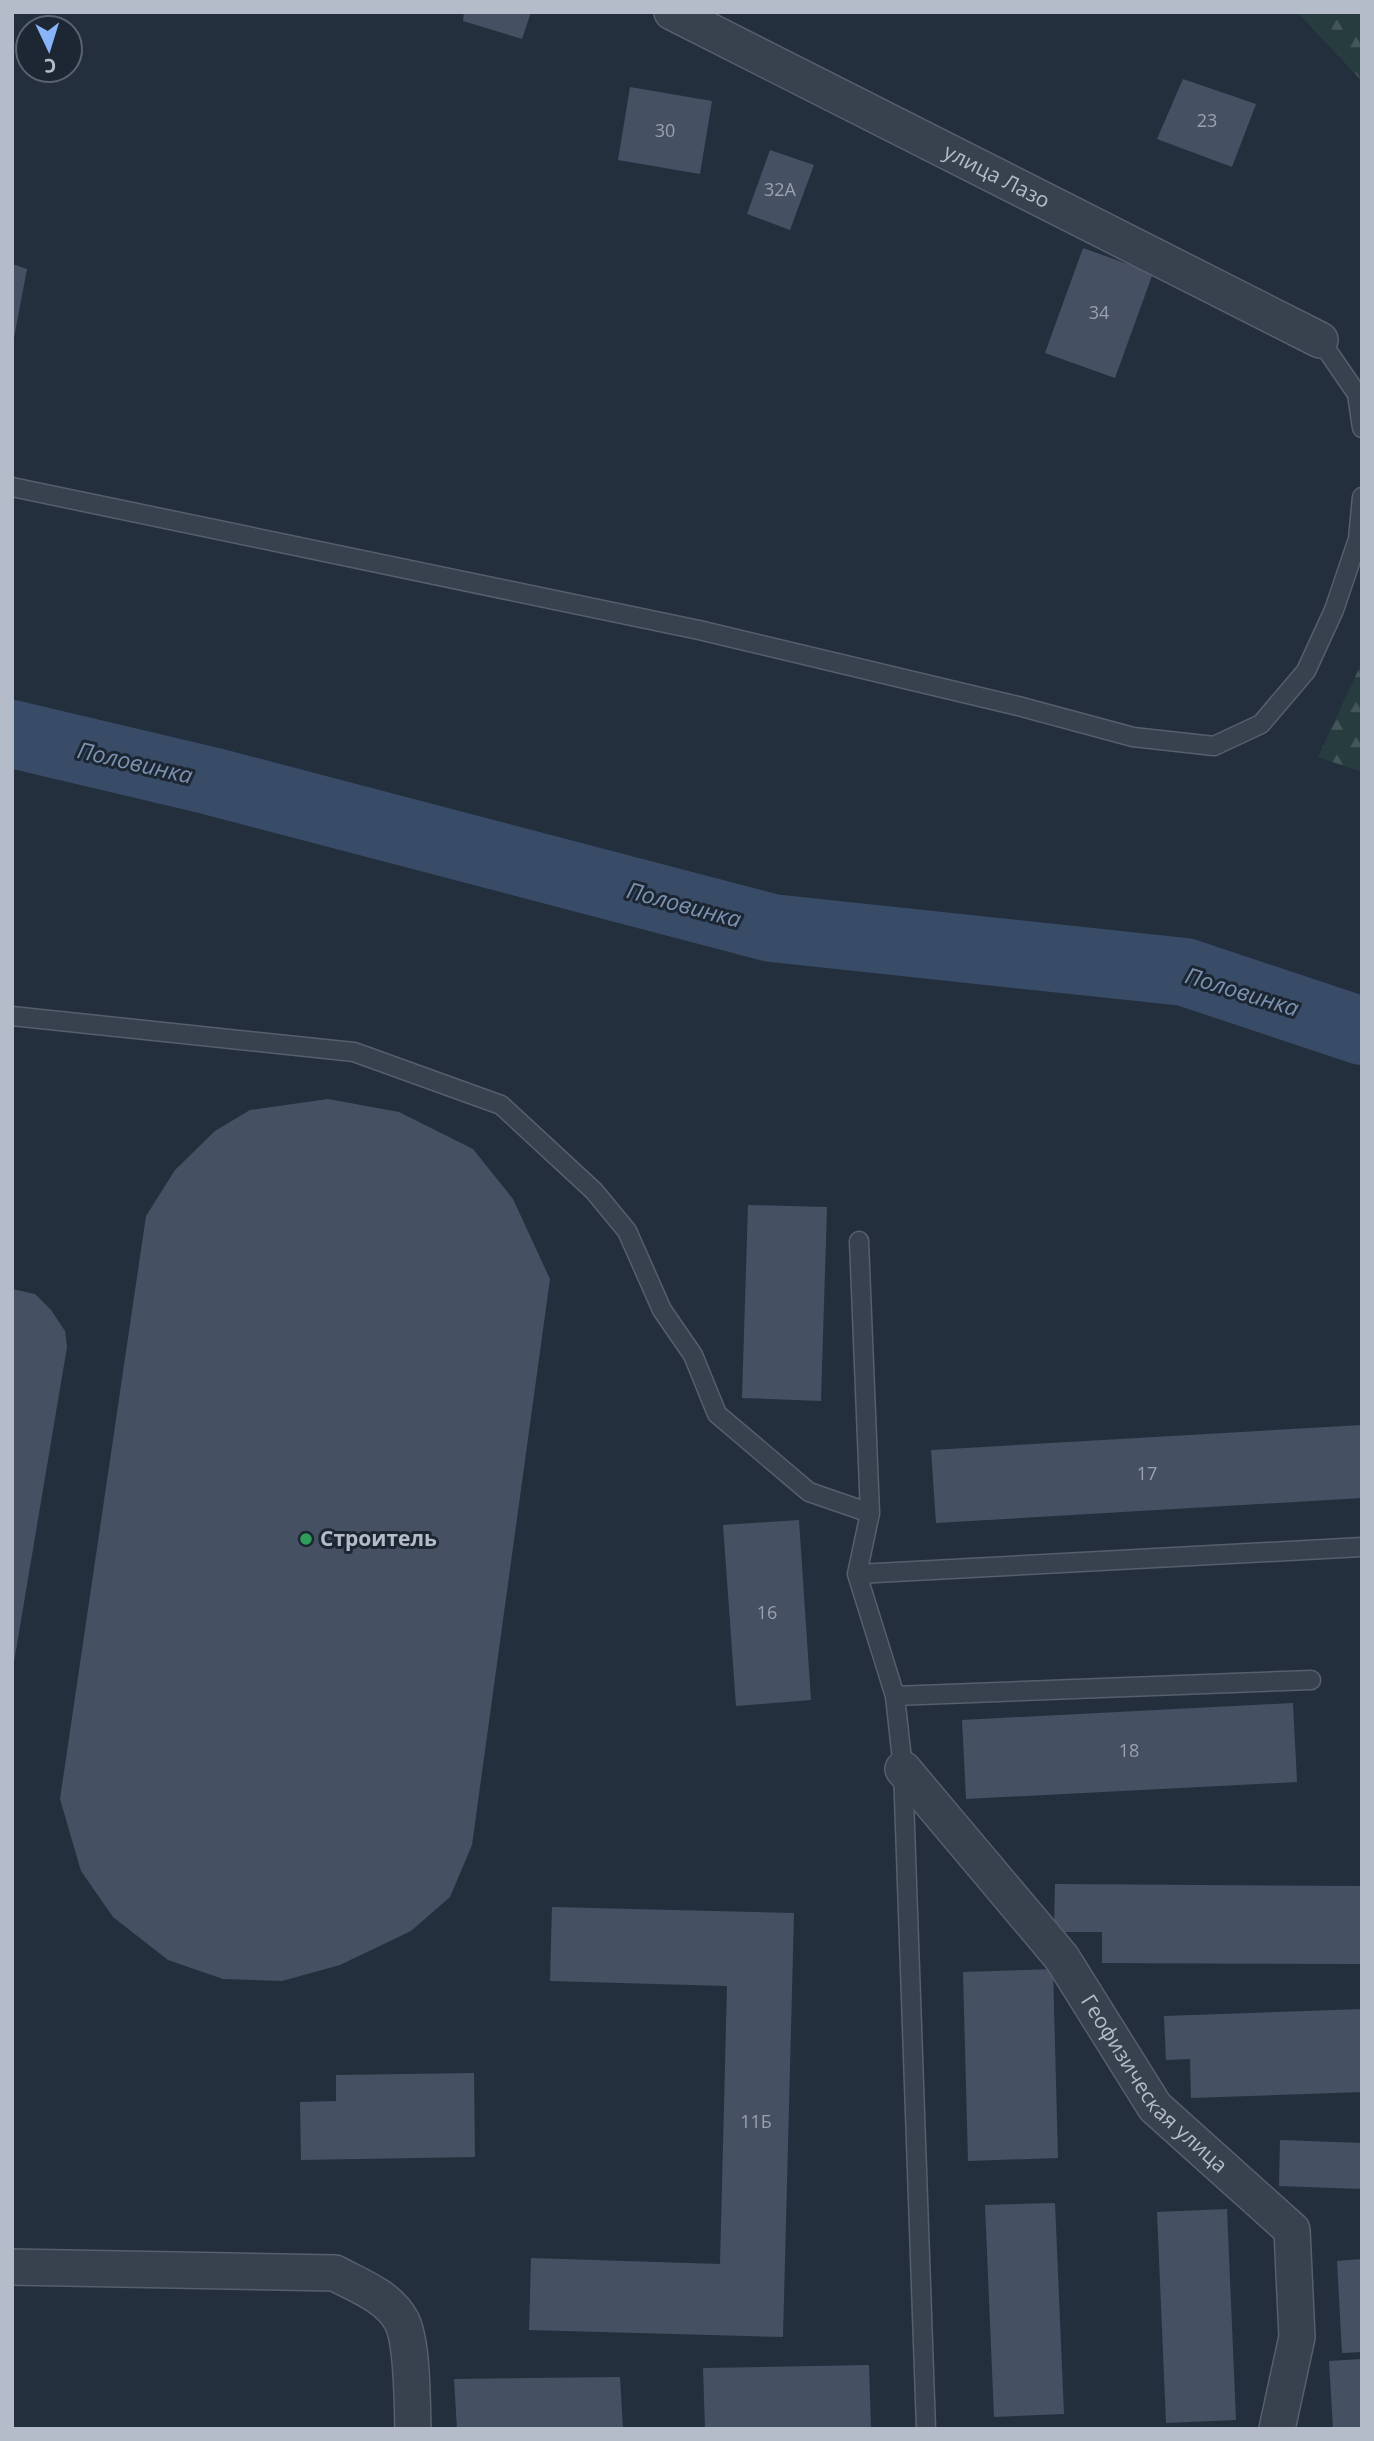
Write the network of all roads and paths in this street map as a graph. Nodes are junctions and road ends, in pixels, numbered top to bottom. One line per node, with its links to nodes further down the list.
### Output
1 (672, 12): 2 (street, улица Лазо)
2 (1320, 340): 3 (lane)
3 (1362, 428)
4 (12, 487): 5 (lane)
5 (1362, 497)
6 (12, 1016): 8 (lane)
7 (859, 1241): 8 (lane)
8 (870, 1513): 10 (lane)
9 (1362, 1547): 10 (lane)
10 (857, 1574): 12 (lane)
11 (1311, 1680): 12 (lane)
12 (895, 1696): 13 (lane)
13 (903, 1769): 16 (lane); 17 (street, Геофизическая улица)
14 (12, 2267): 15 (street)
15 (412, 2429)
16 (926, 2429)
17 (1278, 2429)

